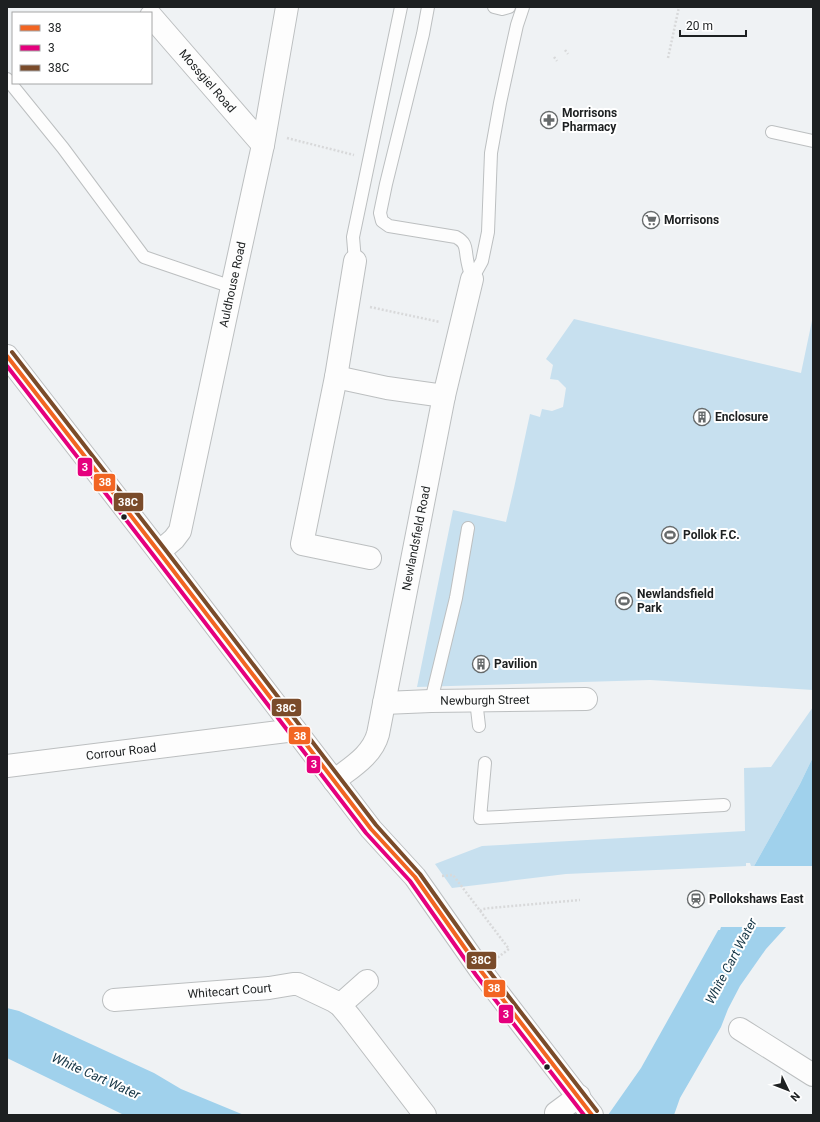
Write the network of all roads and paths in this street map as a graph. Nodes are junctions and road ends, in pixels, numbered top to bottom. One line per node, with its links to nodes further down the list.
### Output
1 (287, 7): 16 (street, Auldhouse Road)
2 (401, 7): 18 (lane)
3 (428, 7): 20 (lane)
4 (494, 7): 5 (lane)
5 (509, 7)
6 (523, 7): 20 (lane)
7 (679, 7): 12 (path)
8 (152, 17): 16 (street, Mossgiel Road)
9 (565, 50): 10 (path)
10 (568, 54)
11 (554, 57): 13 (path)
12 (668, 58)
13 (557, 61)
14 (7, 79): 21 (lane)
15 (772, 132): 17 (lane)
16 (264, 139): 18 (path); 21 (street, Auldhouse Road)
17 (813, 141)
18 (370, 159): 19 (lane)
19 (355, 261): 22 (street)
20 (472, 279): 23 (street, Newlandsfield Road)
21 (232, 287): 28 (street, Auldhouse Road)
22 (348, 302): 23 (path); 25 (street)
23 (461, 327): 26 (street, Newlandsfield Road)
24 (7, 356): 28 (street)
25 (336, 377): 26 (street); 29 (street)
26 (444, 396): 33 (street, Newlandsfield Road)
27 (468, 528): 32 (lane)
28 (159, 552): 35 (street)
29 (370, 558)
30 (476, 700): 31 (street, Newburgh Street); 32 (street, Newburgh Street); 34 (lane)
31 (586, 700)
32 (431, 701): 33 (street, Newburgh Street)
33 (384, 703): 38 (street, Newlandsfield Road)
34 (479, 726)
35 (295, 730): 37 (street, Corrour Road); 38 (street)
36 (485, 763): 39 (lane)
37 (7, 766)
38 (334, 781): 40 (street)
39 (724, 805)
40 (415, 877): 42 (path); 43 (street)
41 (580, 900): 42 (path)
42 (480, 911): 43 (path)
43 (481, 971): 49 (street)
44 (367, 981): 46 (street)
45 (114, 1000): 46 (street, Whitecart Court)
46 (340, 1005): 51 (street, Whitecart Court)
47 (740, 1029): 48 (street)
48 (813, 1075)
49 (586, 1106): 50 (street)
50 (556, 1113)
51 (425, 1115)

